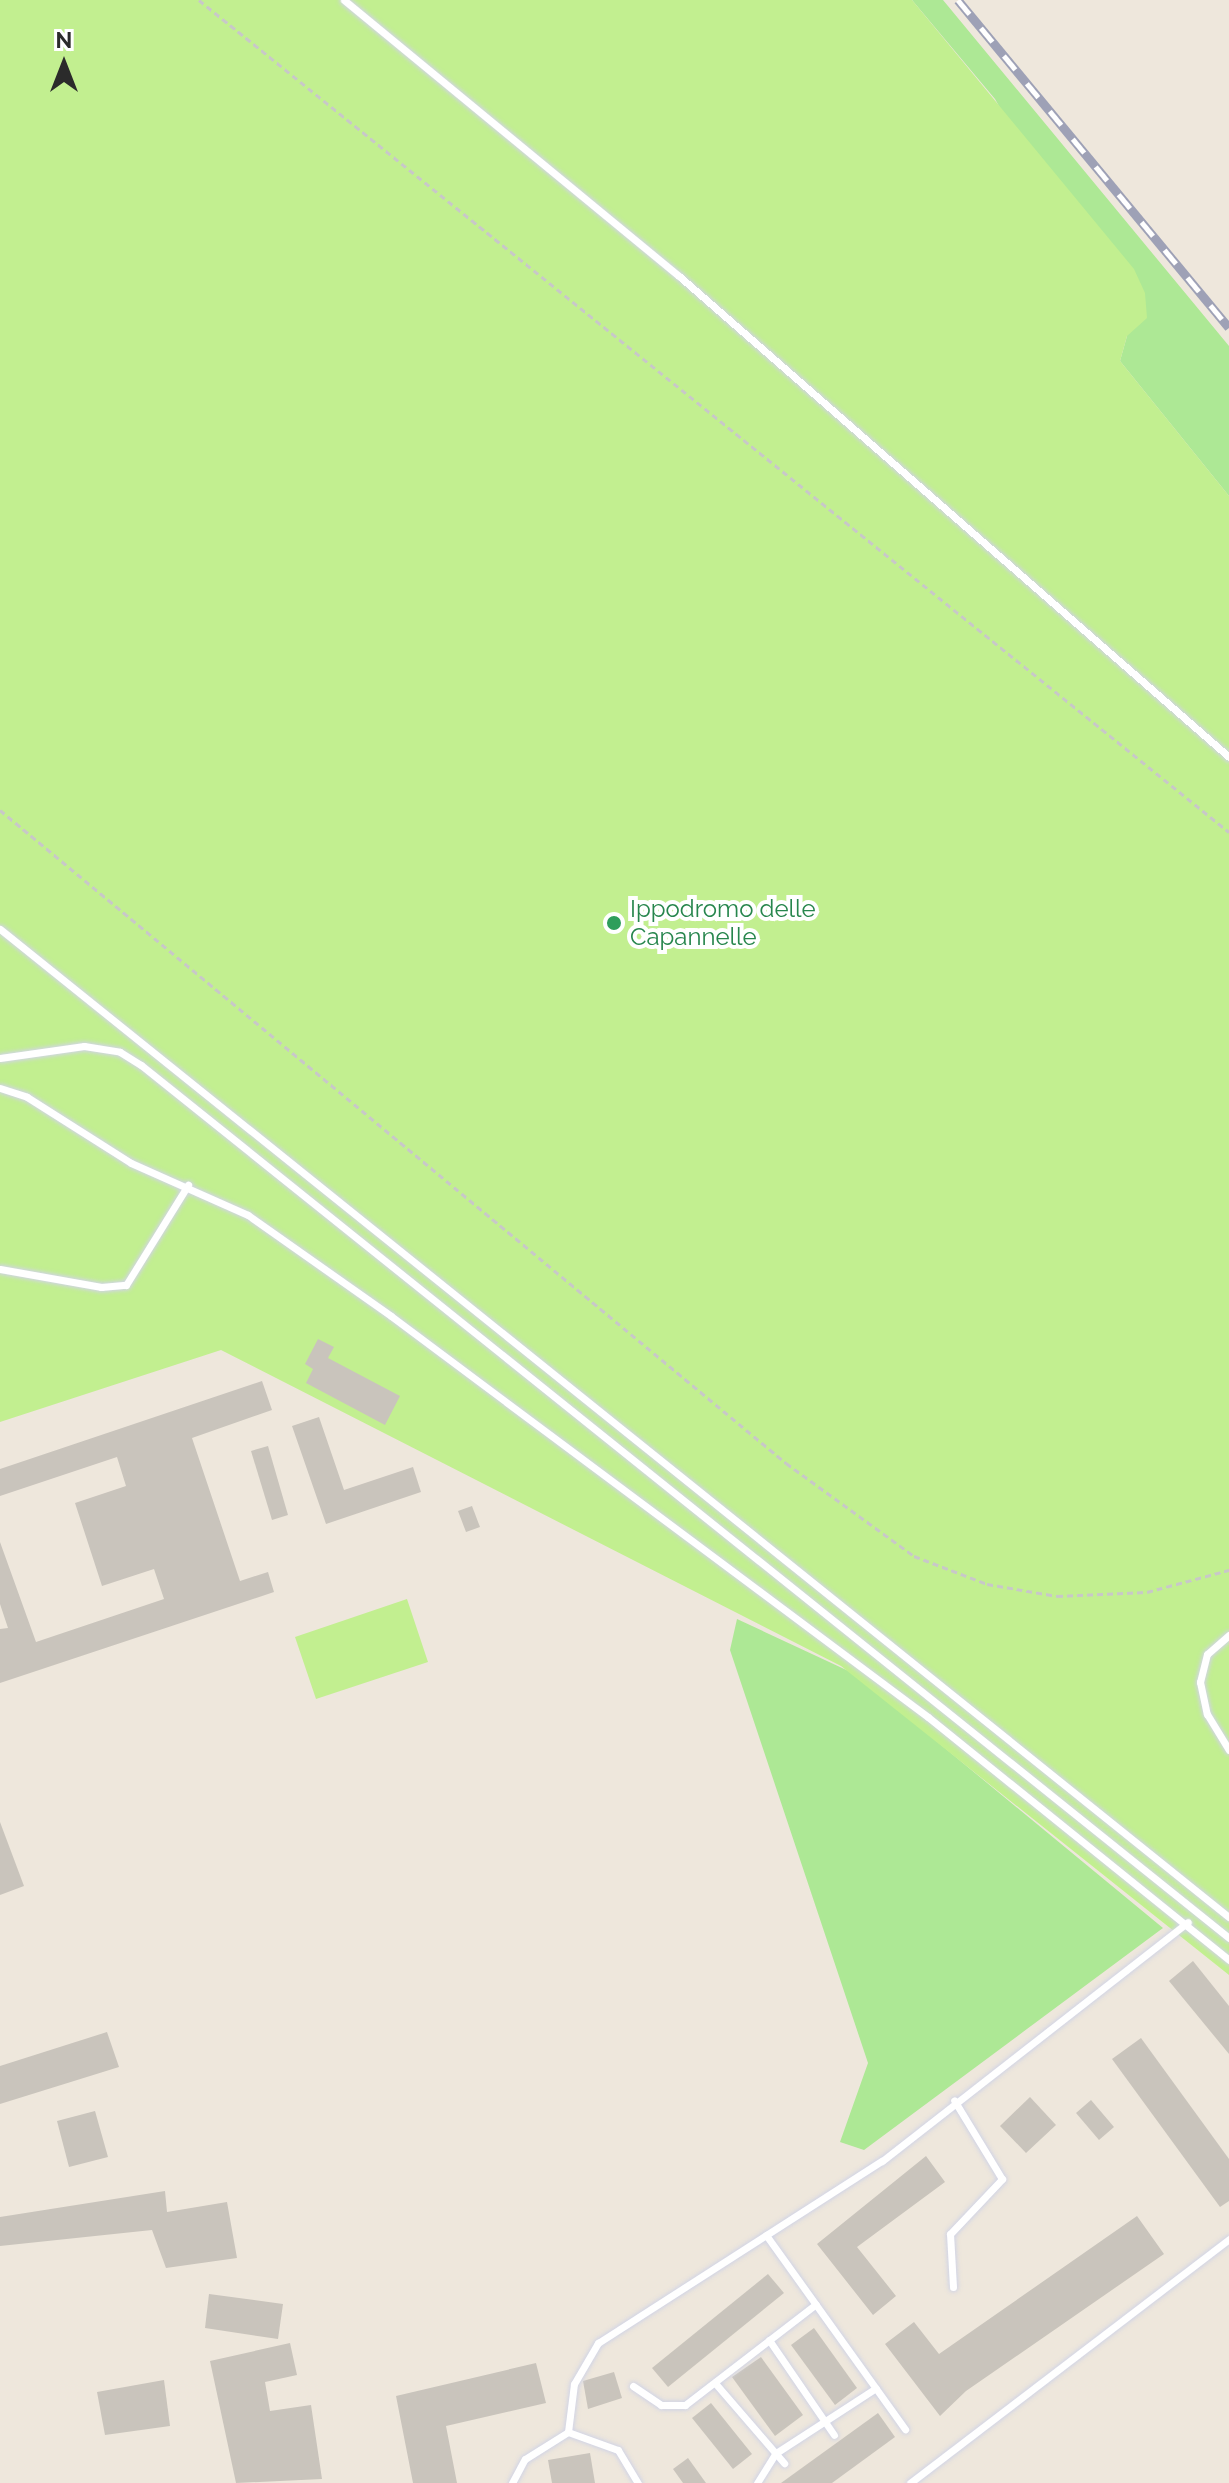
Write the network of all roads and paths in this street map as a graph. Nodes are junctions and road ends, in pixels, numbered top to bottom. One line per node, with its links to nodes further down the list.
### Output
1 (199, 0): 5 (path)
2 (344, 0): 3 (lane)
3 (1229, 757)
4 (0, 810): 11 (path)
5 (1229, 832)
6 (0, 929): 14 (lane)
7 (0, 1058): 16 (lane)
8 (0, 1088): 9 (lane)
9 (188, 1185): 10 (lane); 15 (lane)
10 (0, 1269)
11 (1229, 1570)
12 (1229, 1635): 13 (lane)
13 (1229, 1750)
14 (1229, 1917)
15 (1188, 1922): 17 (lane); 18 (lane)
16 (1229, 1938)
17 (1229, 1960)
18 (954, 2100): 19 (lane); 21 (lane)
19 (766, 2235): 22 (lane); 29 (lane)
20 (1229, 2239): 36 (lane)
21 (953, 2287)
22 (816, 2304): 23 (lane); 26 (lane)
23 (769, 2340): 24 (lane); 27 (lane)
24 (715, 2383): 25 (lane); 31 (lane)
25 (633, 2386)
26 (876, 2388): 27 (lane); 28 (lane)
27 (825, 2422): 30 (lane); 31 (lane)
28 (905, 2429)
29 (568, 2432): 33 (lane); 34 (lane)
30 (834, 2435)
31 (776, 2453): 32 (lane); 35 (lane)
32 (784, 2463)
33 (512, 2483)
34 (638, 2483)
35 (757, 2483)
36 (910, 2483)

